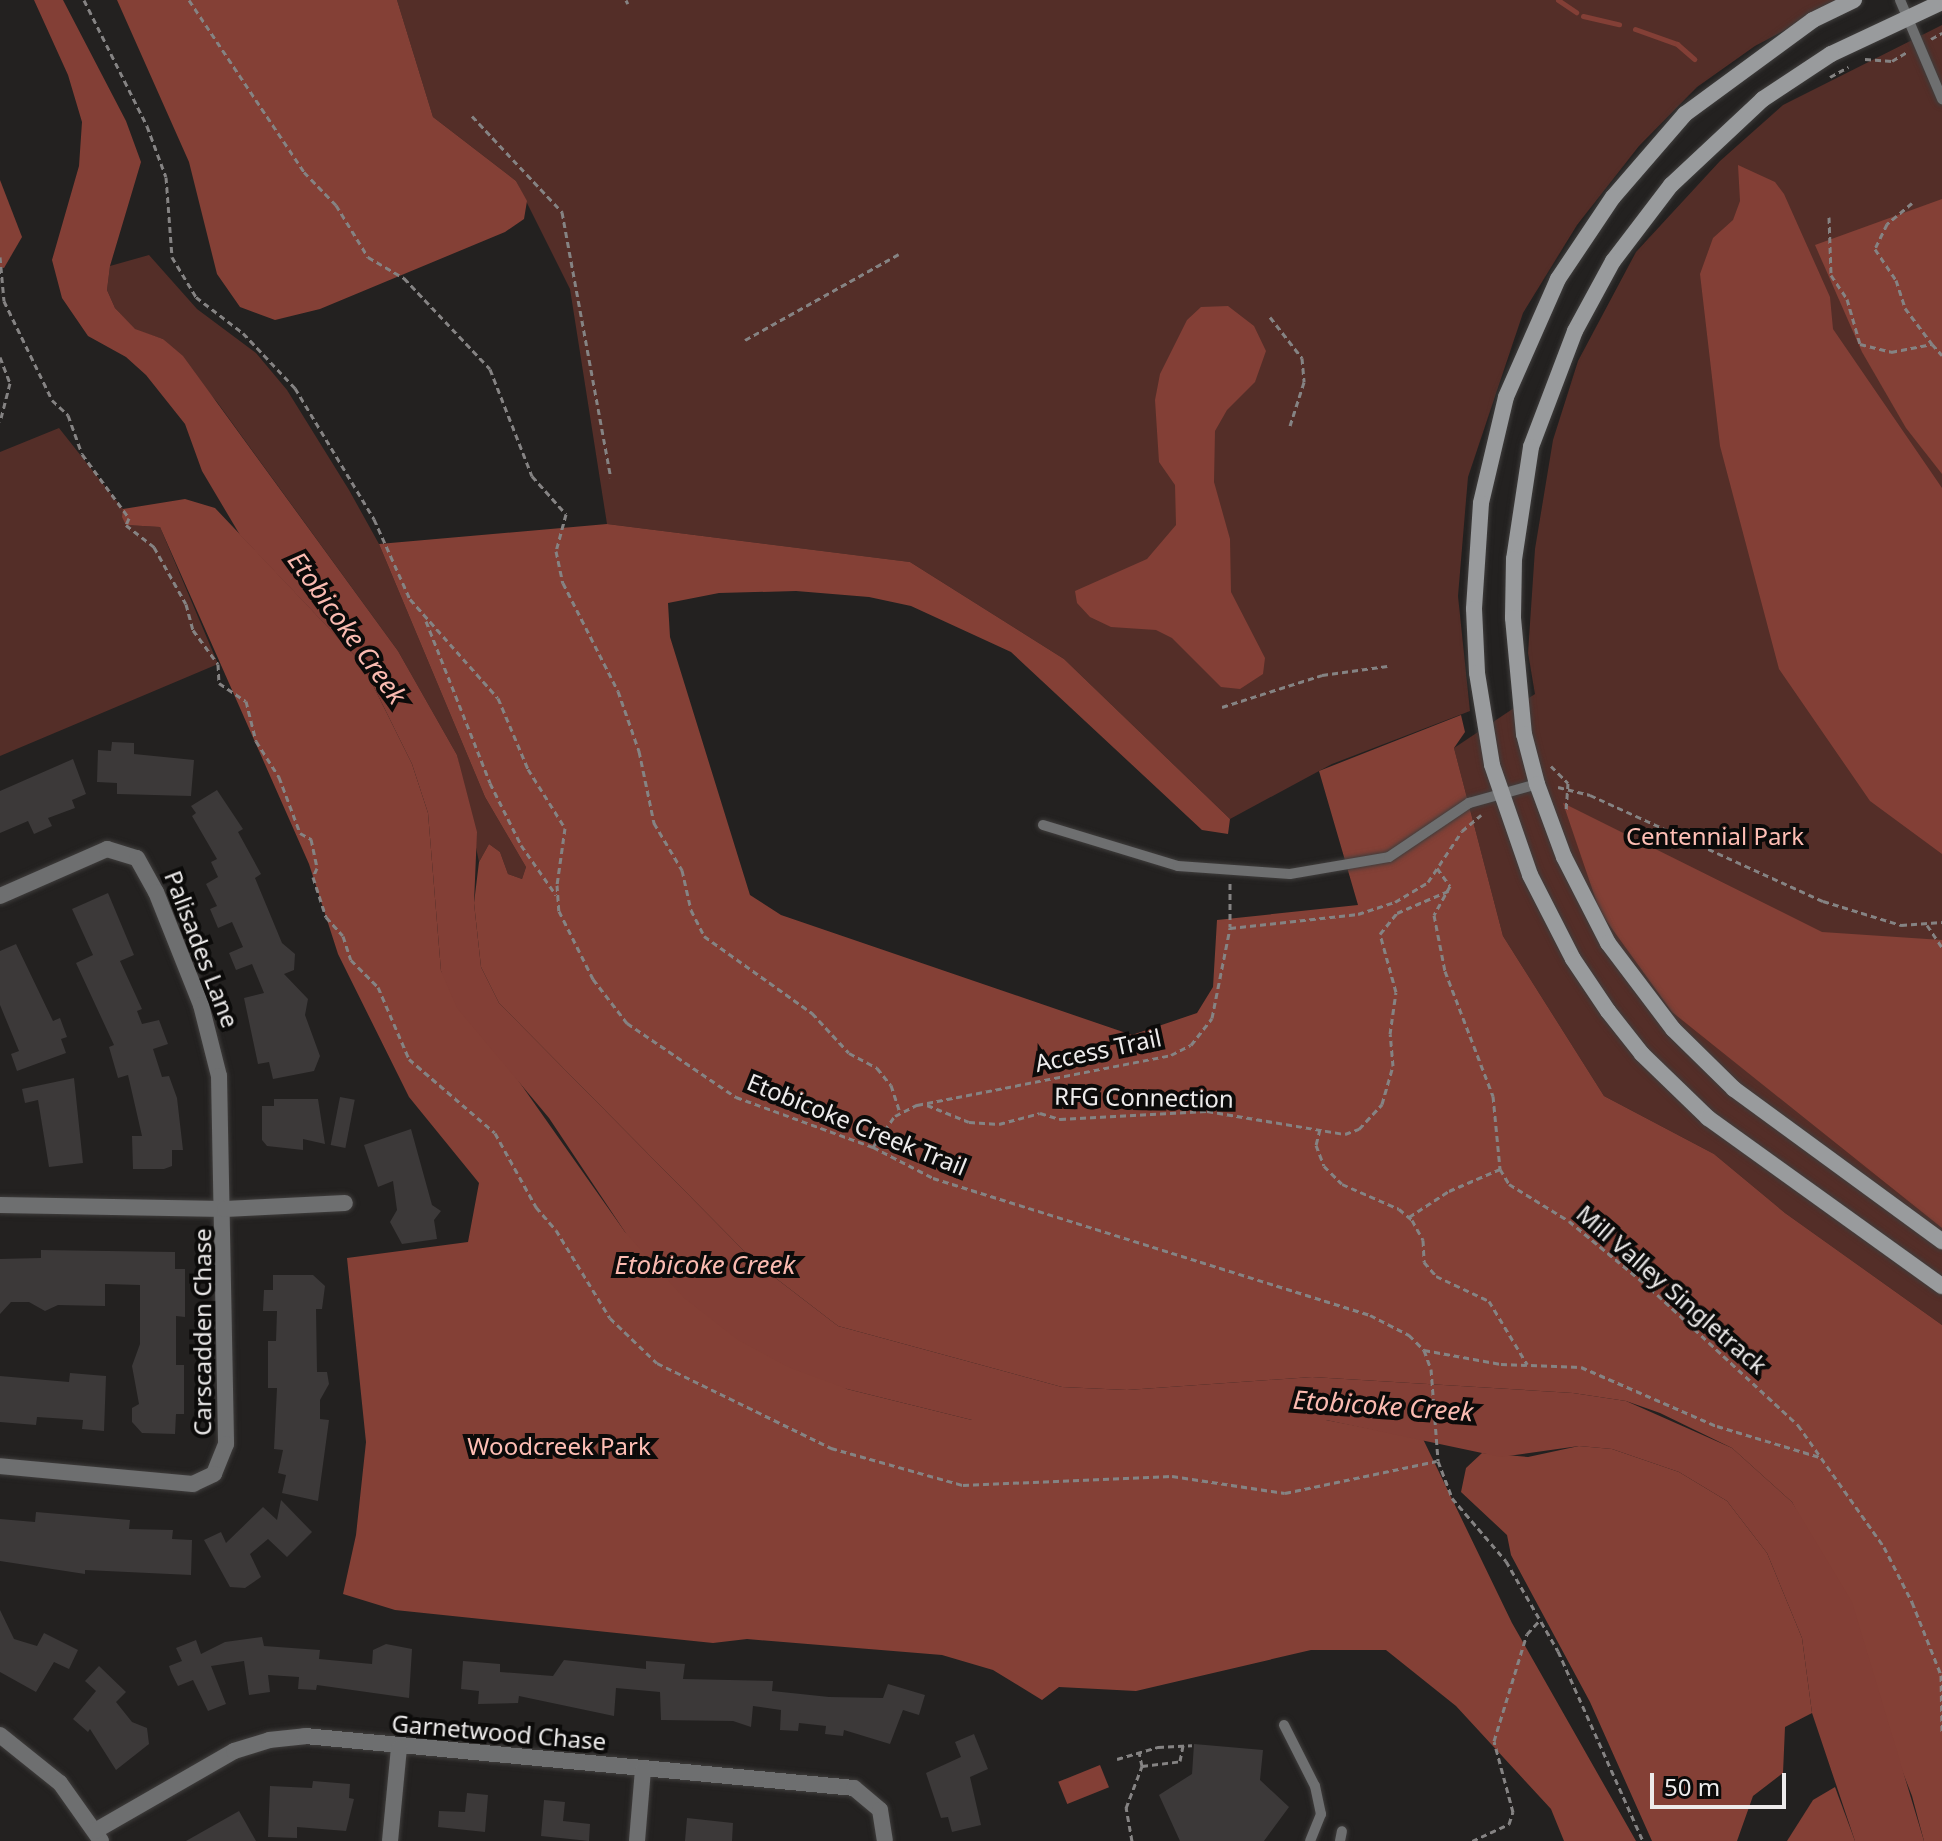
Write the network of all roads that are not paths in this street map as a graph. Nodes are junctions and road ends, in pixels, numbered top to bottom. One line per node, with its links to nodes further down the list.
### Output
1 (1854, 0): 7 (street)
2 (1900, 0): 4 (lane)
3 (1942, 2): 4 (street)
4 (1907, 17): 5 (lane); 6 (street)
5 (1942, 99)
6 (1537, 784): 7 (lane); 13 (street)
7 (1500, 795): 8 (lane); 14 (street)
8 (1043, 825)
9 (0, 896): 12 (street, Palisades Lane)
10 (345, 1203): 12 (street)
11 (0, 1205): 12 (street)
12 (225, 1209): 15 (street, Carscadden Chase)
13 (1942, 1241)
14 (1942, 1286)
15 (0, 1466)
16 (1284, 1725): 24 (lane)
17 (0, 1735): 20 (street)
18 (399, 1748): 19 (street, Garnetwood Chase); 20 (street, Garnetwood Chase); 21 (street)
19 (643, 1769): 22 (street); 23 (street, Garnetwood Chase)
20 (98, 1836)
21 (390, 1841)
22 (637, 1841)
23 (885, 1841)
24 (1310, 1841)

